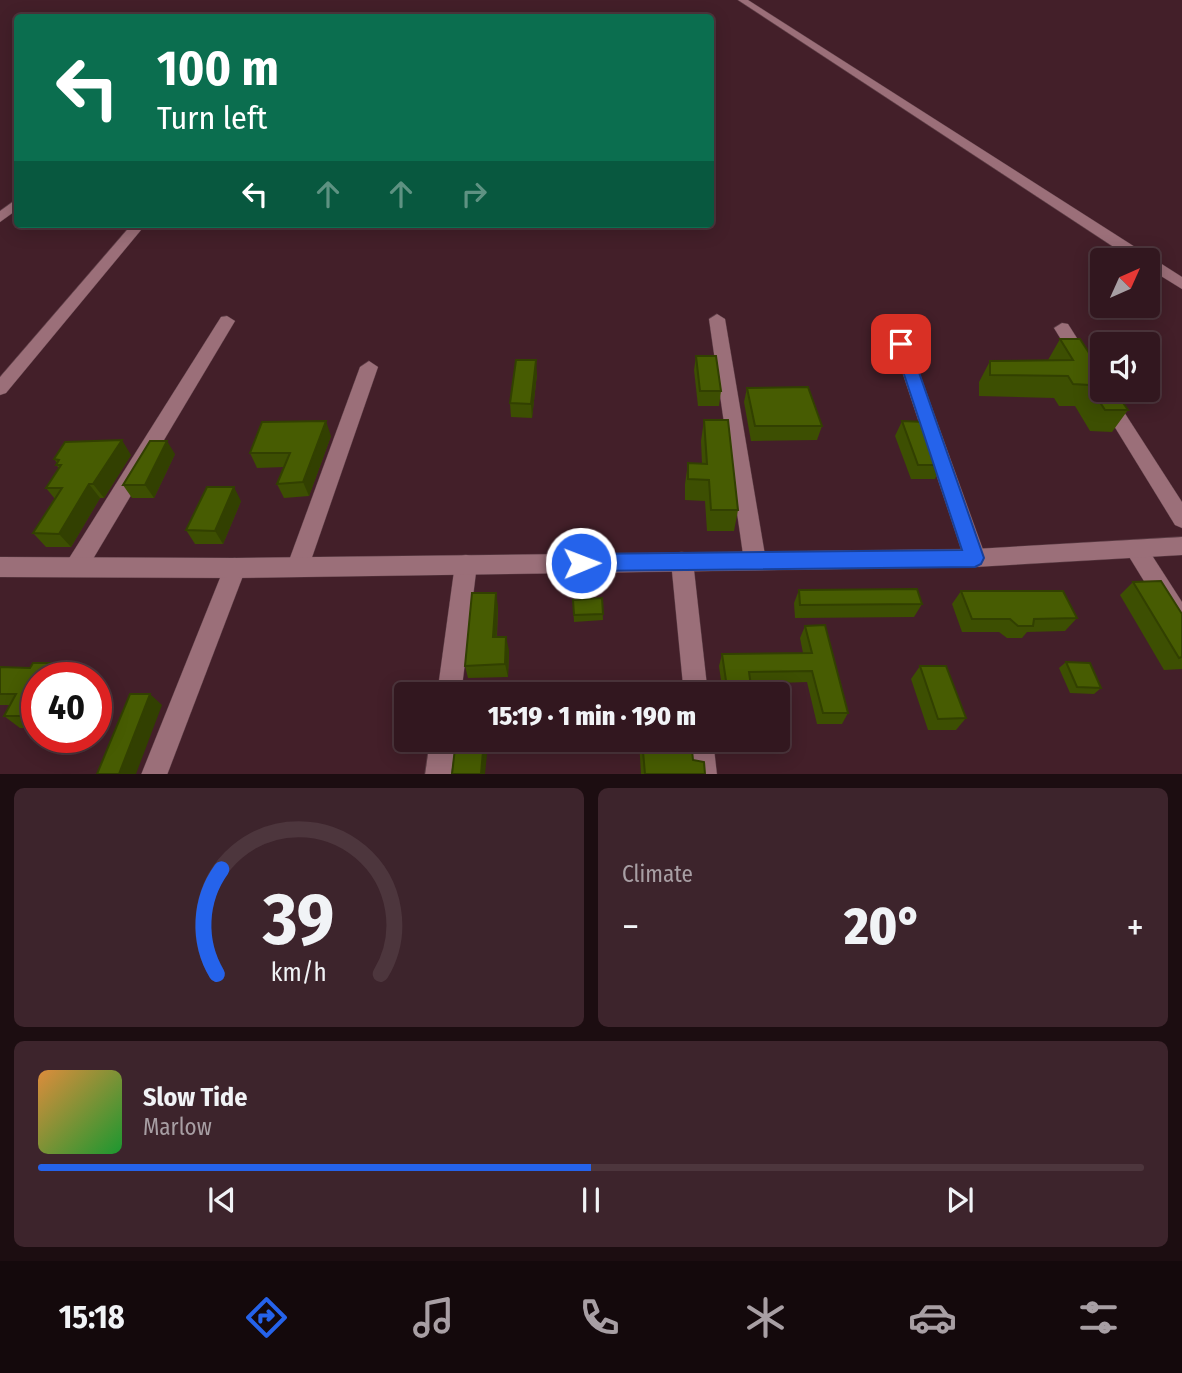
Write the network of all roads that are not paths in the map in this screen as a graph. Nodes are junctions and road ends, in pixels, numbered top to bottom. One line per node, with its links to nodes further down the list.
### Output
1 (742, 0): 5 (street)
2 (14, 206): 3 (street)
3 (0, 218)
4 (136, 228): 13 (street)
5 (1125, 248)
6 (1160, 270): 7 (street)
7 (1182, 284)
8 (717, 319): 19 (street)
9 (227, 321): 22 (street)
10 (1062, 328): 14 (street)
11 (901, 344): 17 (street)
12 (369, 367): 21 (street)
13 (0, 389)
14 (1182, 519)
15 (1182, 546): 16 (street)
16 (1136, 549): 17 (street); 25 (street)
17 (975, 558): 19 (street)
18 (682, 561): 19 (street); 20 (street); 27 (street)
19 (755, 561)
20 (466, 564): 21 (street); 26 (street)
21 (298, 566): 23 (street)
22 (76, 567): 23 (street); 24 (street)
23 (234, 568): 30 (street)
24 (1, 569)
25 (1182, 622)
26 (451, 682)
27 (695, 682)
28 (441, 752): 31 (street)
29 (701, 752): 32 (street)
30 (154, 774)
31 (438, 774)
32 (704, 774)

